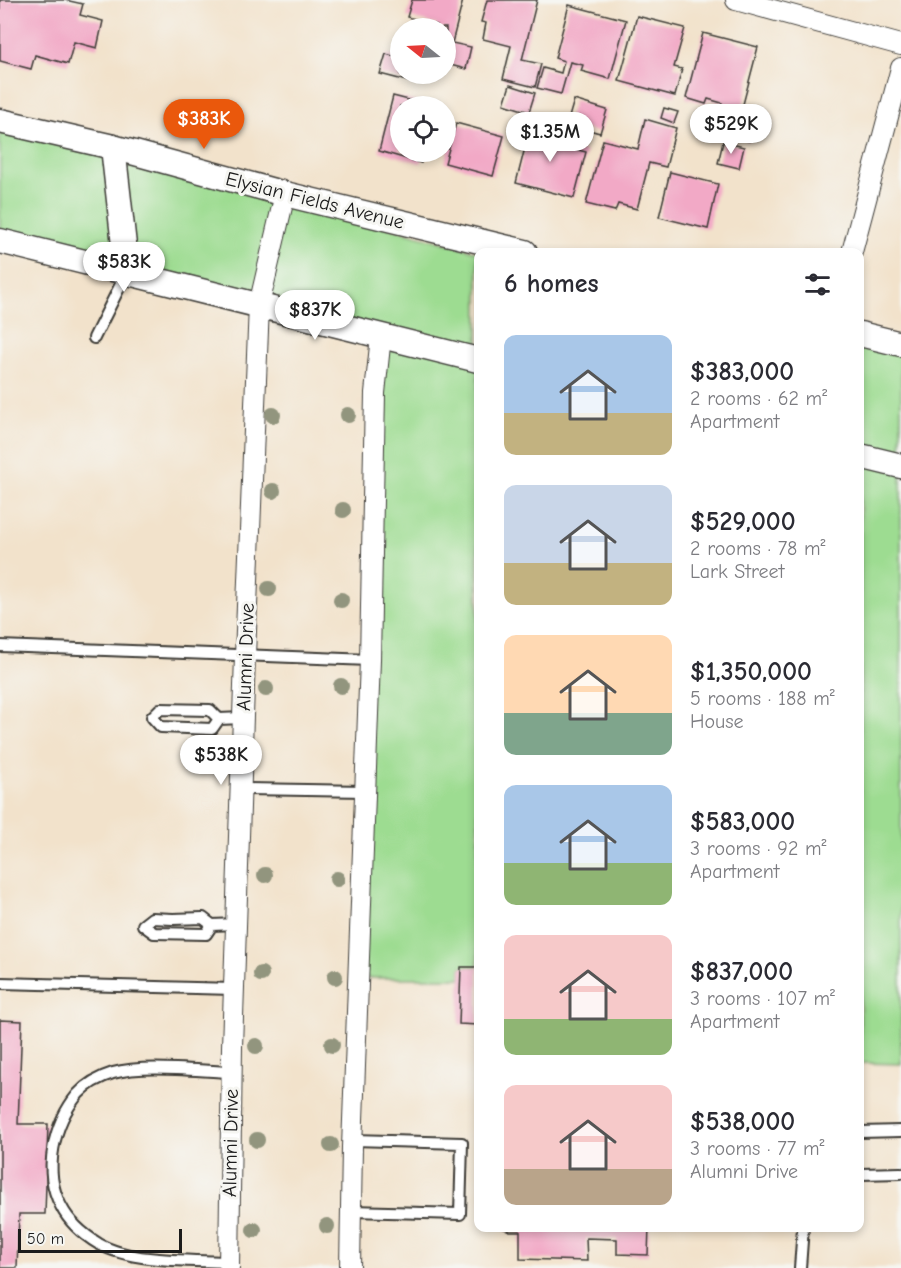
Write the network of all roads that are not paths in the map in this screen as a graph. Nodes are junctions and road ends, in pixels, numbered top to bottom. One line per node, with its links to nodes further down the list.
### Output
1 (736, 0): 2 (street)
2 (901, 45)
3 (901, 68): 9 (street)
4 (0, 121): 5 (street, Elysian Fields Avenue)
5 (112, 147): 6 (street, Elysian Fields Avenue); 10 (street)
6 (285, 194): 8 (street, Elysian Fields Avenue); 11 (street, Alumni Drive)
7 (0, 241): 10 (street)
8 (508, 248)
9 (853, 248)
10 (127, 272): 11 (street); 14 (lane)
11 (259, 305): 13 (street); 20 (street, Alumni Drive)
12 (864, 335): 15 (street)
13 (381, 336): 16 (street); 21 (street)
14 (94, 338)
15 (901, 344)
16 (474, 359)
17 (864, 457): 18 (street)
18 (901, 466)
19 (0, 646): 20 (lane)
20 (244, 656): 21 (lane); 22 (street, Alumni Drive)
21 (370, 660): 25 (street)
22 (242, 718): 23 (lane); 24 (street, Alumni Drive)
23 (219, 719): 23 (lane)
24 (240, 789): 25 (lane); 26 (street, Alumni Drive)
25 (366, 791): 33 (street)
26 (236, 924): 27 (lane); 29 (street, Alumni Drive)
27 (212, 925): 27 (lane)
28 (0, 983): 29 (lane)
29 (234, 989): 30 (street, Alumni Drive)
30 (231, 1072): 38 (street, Alumni Drive); 38 (lane)
31 (901, 1131): 32 (lane)
32 (864, 1132)
33 (353, 1140): 36 (street); 36 (lane)
34 (901, 1173): 35 (lane)
35 (864, 1174)
36 (351, 1211): 39 (street)
37 (803, 1232): 40 (lane)
38 (229, 1265)
39 (350, 1268)
40 (800, 1268)

